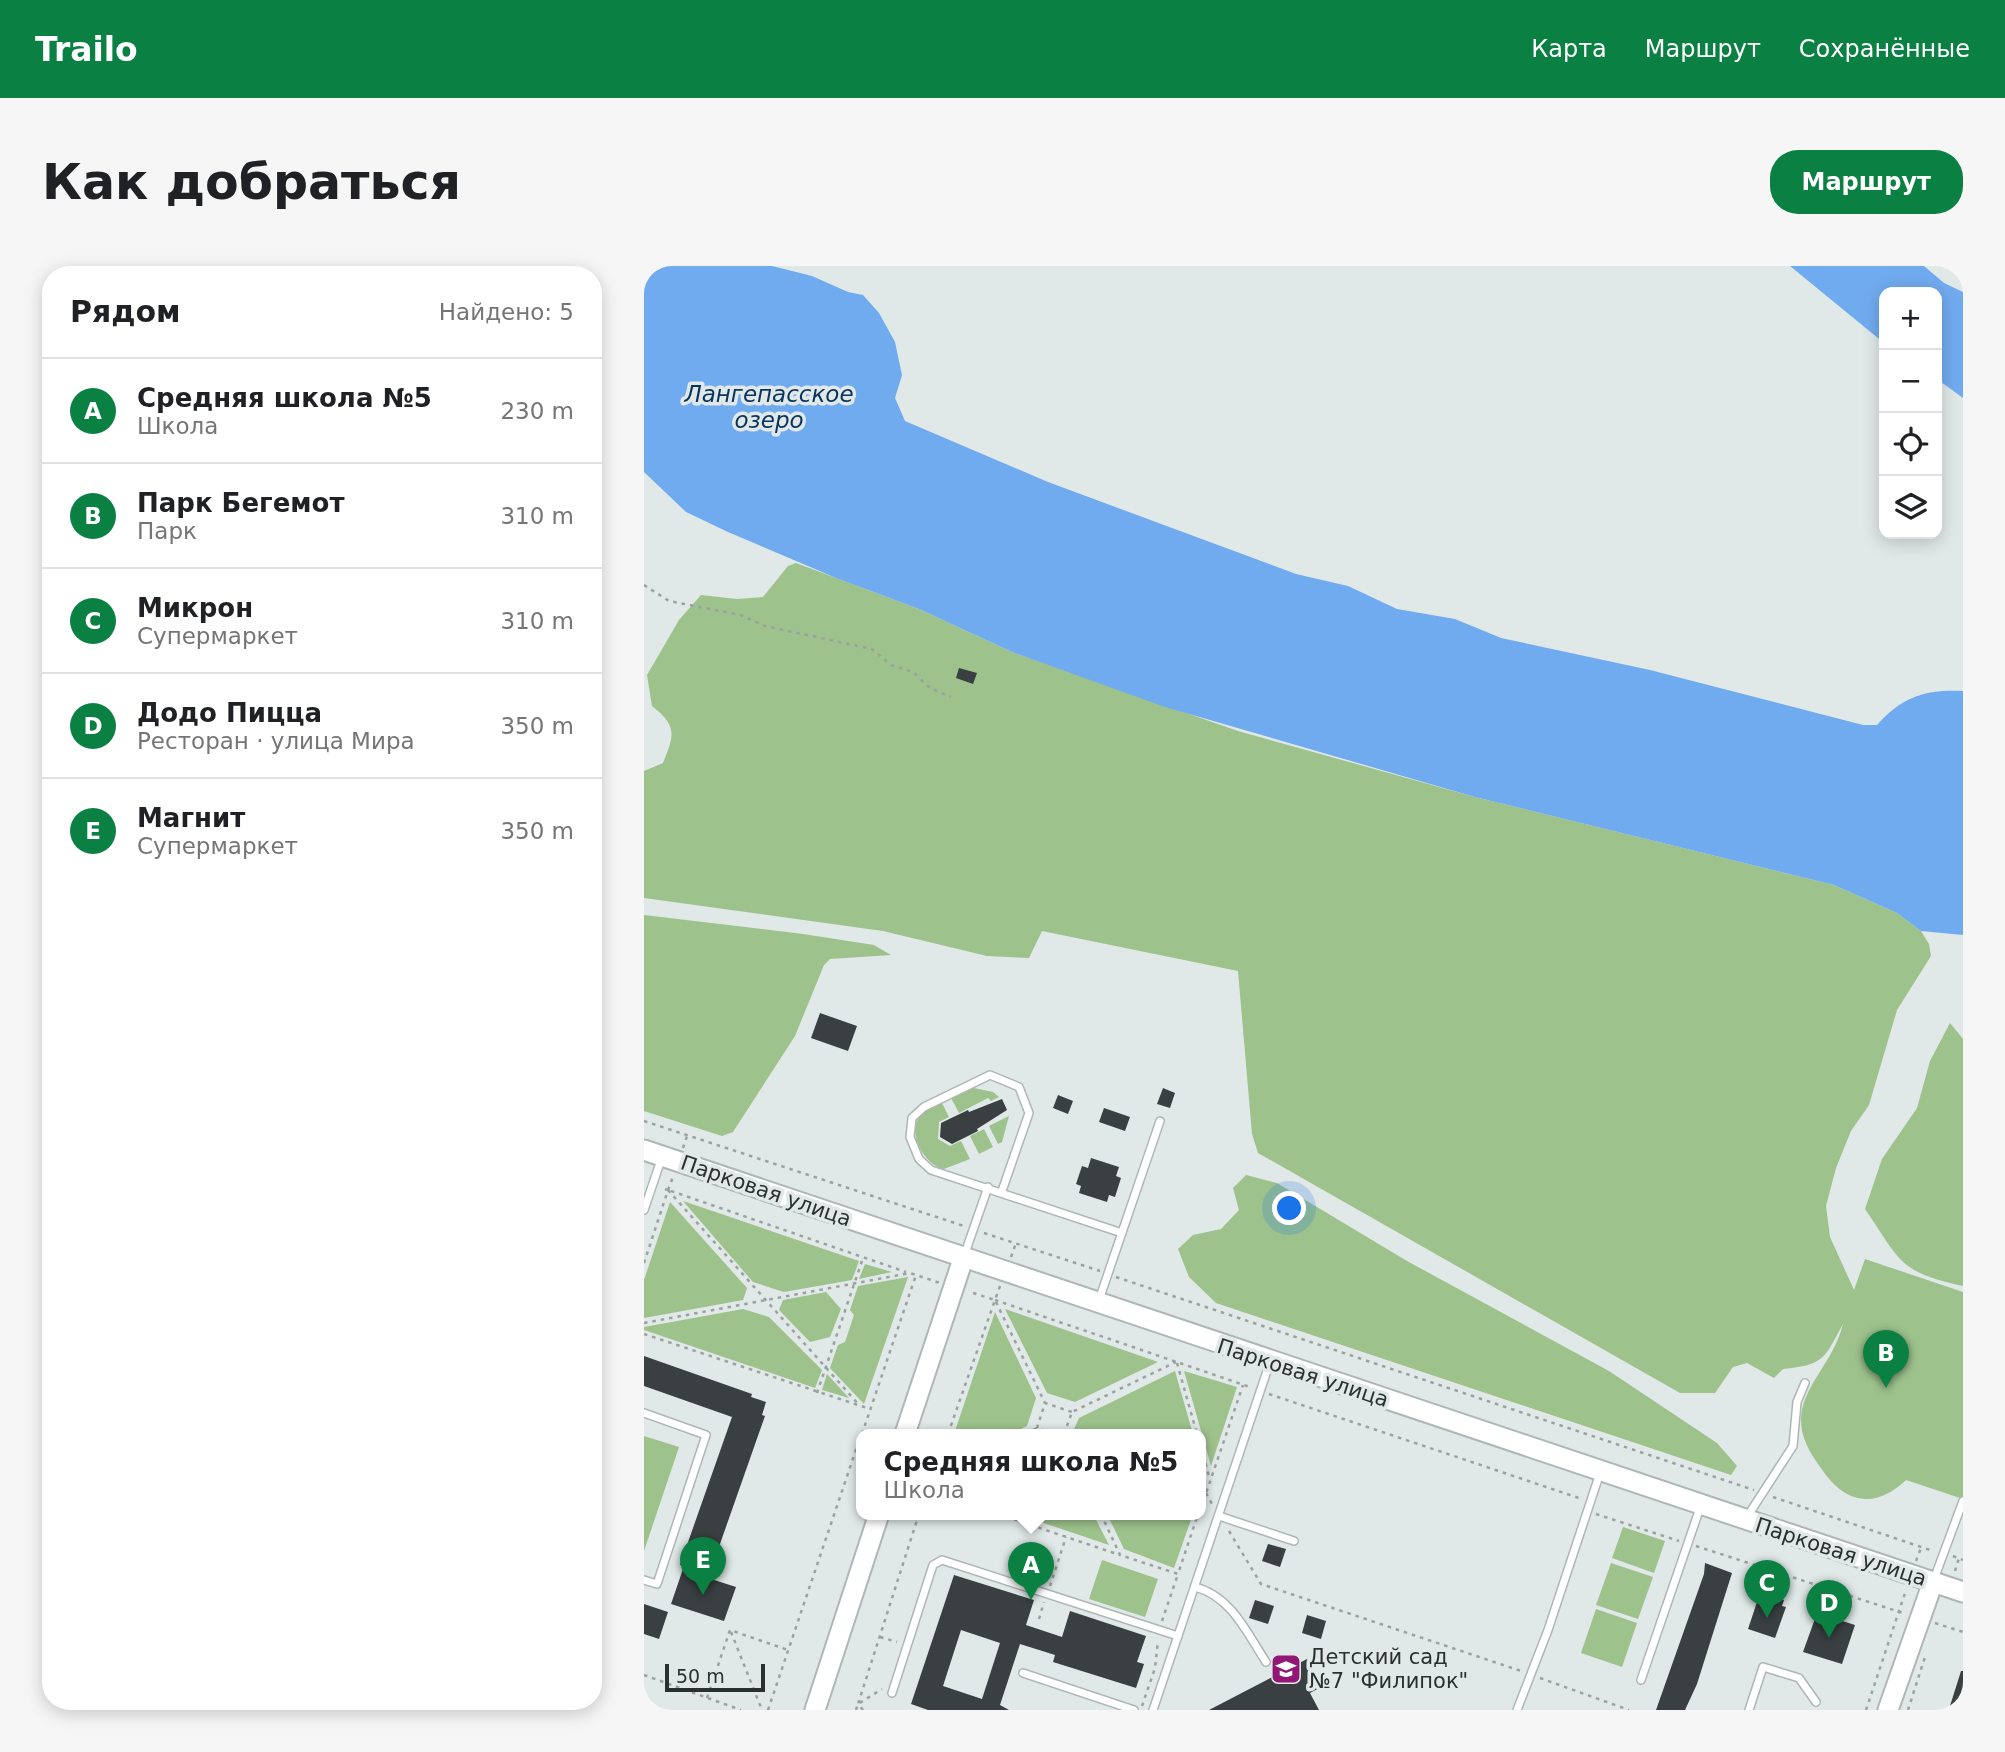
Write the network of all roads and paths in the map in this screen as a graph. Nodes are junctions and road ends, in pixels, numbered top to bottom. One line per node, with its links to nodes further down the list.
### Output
1 (644, 585): 2 (path)
2 (951, 697)
3 (644, 1121): 11 (path)
4 (1160, 1121): 12 (lane)
5 (653, 1153): 6 (lane); 14 (street, Парковая улица)
6 (652, 1185): 8 (path); 10 (lane)
7 (988, 1187): 9 (lane); 9 (lane); 11 (lane)
8 (668, 1190): 13 (path); 15 (path); 21 (path)
9 (1002, 1191): 12 (lane)
10 (644, 1210)
11 (973, 1229): 14 (lane); 17 (path)
12 (1122, 1233): 17 (lane)
13 (863, 1258): 16 (path); 19 (path)
14 (963, 1259): 20 (street); 23 (street, Парковая улица)
15 (644, 1263)
16 (910, 1273): 18 (path); 19 (path)
17 (1108, 1274): 23 (lane); 49 (path)
18 (916, 1275): 20 (path); 35 (path)
19 (855, 1282): 21 (path); 28 (path)
20 (954, 1287): 22 (path); 40 (street)
21 (763, 1300): 24 (path); 28 (path)
22 (995, 1300): 26 (path); 33 (path); 41 (path)
23 (1097, 1304): 27 (street, Парковая улица)
24 (644, 1323)
25 (644, 1334): 32 (path)
26 (1176, 1362): 30 (path); 36 (path); 43 (path)
27 (1270, 1362): 31 (lane); 46 (street, Парковая улица)
28 (826, 1368): 32 (path); 34 (path)
29 (1805, 1383): 49 (lane)
30 (1243, 1385): 31 (path); 47 (path)
31 (1261, 1391): 52 (path); 53 (lane)
32 (817, 1393): 34 (path)
33 (1045, 1403): 36 (path); 38 (path)
34 (860, 1406): 35 (path)
35 (870, 1409): 39 (path)
36 (1072, 1412): 42 (path)
37 (644, 1413): 69 (lane)
38 (1037, 1428)
39 (864, 1429)
40 (907, 1429)
41 (950, 1429)
42 (1066, 1429)
43 (1196, 1429)
44 (856, 1452): 83 (path)
45 (1206, 1465): 47 (path)
46 (1601, 1472): 51 (street, Парковая улица); 52 (lane)
47 (1210, 1480): 48 (path)
48 (1206, 1493): 53 (path)
49 (1761, 1493): 59 (lane); 63 (path)
50 (1963, 1500): 64 (lane)
51 (1701, 1505): 59 (street, Парковая улица); 62 (lane)
52 (1589, 1506): 62 (path); 86 (lane)
53 (1219, 1516): 61 (lane); 71 (lane); 86 (path)
54 (877, 1520): 98 (street)
55 (917, 1520): 81 (path)
56 (1016, 1520): 60 (path)
57 (1104, 1520): 65 (path)
58 (1196, 1520): 67 (path)
59 (1746, 1520): 68 (street, Парковая улица)
60 (1066, 1537): 65 (path); 73 (path)
61 (1294, 1541)
62 (1688, 1544): 74 (path); 89 (lane)
63 (1921, 1548): 64 (path); 68 (path)
64 (1944, 1554): 66 (path); 70 (lane)
65 (1120, 1555): 67 (path)
66 (1963, 1559)
67 (1178, 1574): 78 (path)
68 (1911, 1575): 70 (street, Парковая улица); 74 (path)
69 (644, 1580)
70 (1933, 1582): 72 (street, Парковая улица); 75 (street)
71 (1195, 1587): 80 (lane); 84 (lane)
72 (1963, 1592)
73 (1047, 1594): 76 (path); 78 (lane); 82 (lane)
74 (1899, 1611): 75 (path); 105 (path)
75 (1919, 1618): 79 (path); 106 (street)
76 (1039, 1619)
77 (730, 1630): 83 (path); 91 (path); 96 (path)
78 (1159, 1630): 80 (lane); 94 (path)
79 (1963, 1632)
80 (1178, 1636): 101 (lane)
81 (880, 1637): 82 (path); 93 (path)
82 (907, 1644): 88 (lane)
83 (788, 1650): 97 (path)
84 (1266, 1661)
85 (1023, 1673): 94 (lane)
86 (1529, 1674): 102 (lane); 103 (path)
87 (644, 1675): 91 (path)
88 (896, 1680): 90 (lane); 93 (path)
89 (1641, 1680)
90 (892, 1693)
91 (707, 1698): 95 (path)
92 (1816, 1702): 104 (lane)
93 (858, 1704): 99 (path); 100 (path)
94 (1132, 1709)
95 (741, 1710)
96 (762, 1710)
97 (768, 1710)
98 (814, 1710)
99 (856, 1710)
100 (863, 1710)
101 (1153, 1710)
102 (1517, 1710)
103 (1629, 1710)
104 (1749, 1710)
105 (1866, 1710)
106 (1888, 1710)

